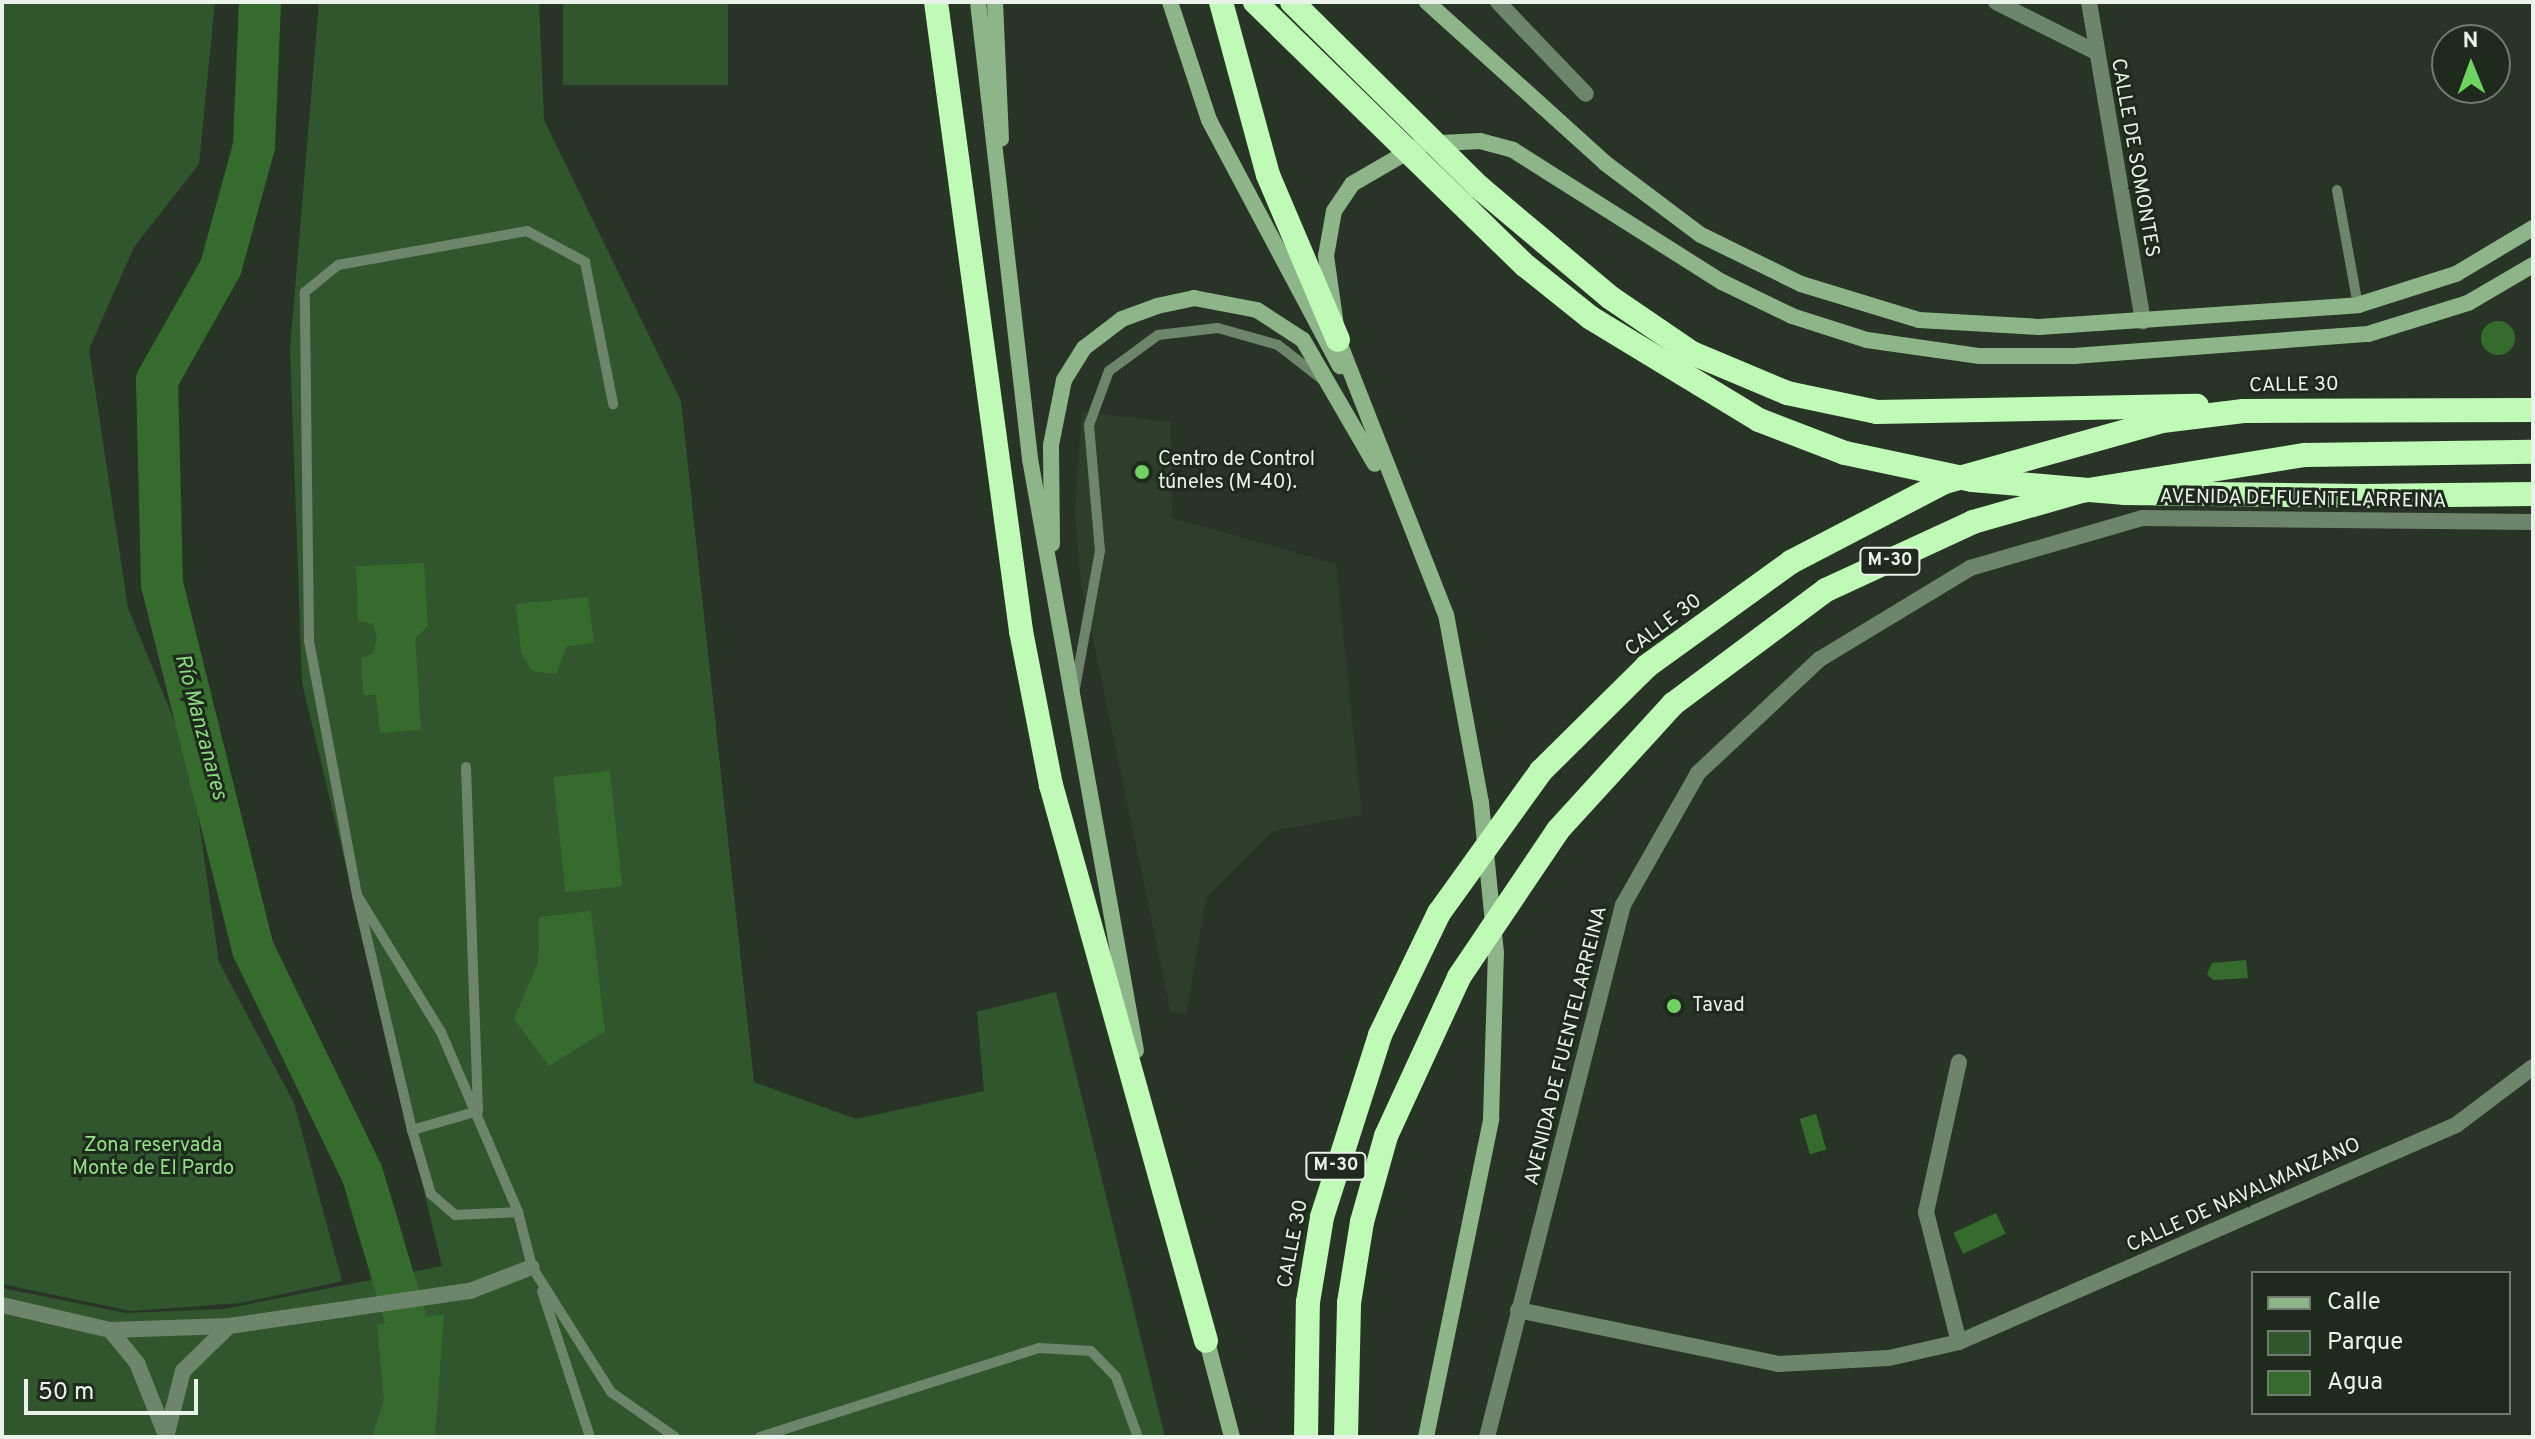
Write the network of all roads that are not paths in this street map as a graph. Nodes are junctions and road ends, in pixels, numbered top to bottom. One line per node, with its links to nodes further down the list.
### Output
1 (936, 2): 46 (highway)
2 (978, 2): 20 (street)
3 (995, 2): 20 (street)
4 (1170, 2): 24 (street)
5 (1221, 2): 22 (highway)
6 (1255, 2): 29 (highway, bridge)
7 (1292, 2): 27 (highway, bridge)
8 (1427, 2): 13 (street)
9 (1436, 2): 13 (street)
10 (1498, 2): 15 (street)
11 (1996, 2): 14 (street)
12 (2089, 2): 14 (street, CALLE DE SOMONTES)
13 (1481, 49): 21 (street)
14 (2096, 52): 21 (street, CALLE DE SOMONTES)
15 (1586, 94)
16 (2337, 190): 19 (lane)
17 (2533, 228): 19 (street)
18 (2533, 265): 22 (street)
19 (2358, 305): 21 (street)
20 (1010, 313): 32 (street)
21 (2143, 321)
22 (1338, 340): 24 (street)
23 (1328, 384): 30 (street); 32 (street); 33 (lane)
24 (1351, 384): 30 (street)
25 (613, 404): 35 (lane)
26 (2533, 410): 27 (highway, CALLE 30 / M-30)
27 (2243, 411): 54 (highway, CALLE 30 / M-30, bridge)
28 (2533, 452): 55 (highway, M-30, bridge)
29 (2533, 494)
30 (1395, 496): 56 (street)
31 (2533, 522): 43 (street, AVENIDA DE FUENTELARREINA)
32 (1053, 603): 33 (street)
33 (1070, 710): 46 (street)
34 (466, 767): 38 (lane)
35 (357, 895): 38 (lane); 39 (lane)
36 (1959, 1062): 47 (street)
37 (2533, 1067): 47 (street, CALLE DE NAVALMANZANO)
38 (478, 1111): 39 (lane); 40 (lane)
39 (412, 1130): 40 (lane)
40 (518, 1212): 41 (lane)
41 (532, 1267): 44 (street); 49 (lane); 50 (lane)
42 (2, 1305): 45 (street)
43 (1518, 1310): 47 (street, CALLE DE NAVALMANZANO); 57 (street, AVENIDA DE FUENTELARREINA)
44 (229, 1326): 45 (street); 48 (street)
45 (110, 1330): 48 (street)
46 (1206, 1341): 53 (street)
47 (1959, 1342)
48 (166, 1435)
49 (590, 1437)
50 (675, 1437)
51 (760, 1437): 52 (lane)
52 (1138, 1437)
53 (1232, 1437)
54 (1306, 1437)
55 (1346, 1437)
56 (1426, 1437)
57 (1487, 1437)

